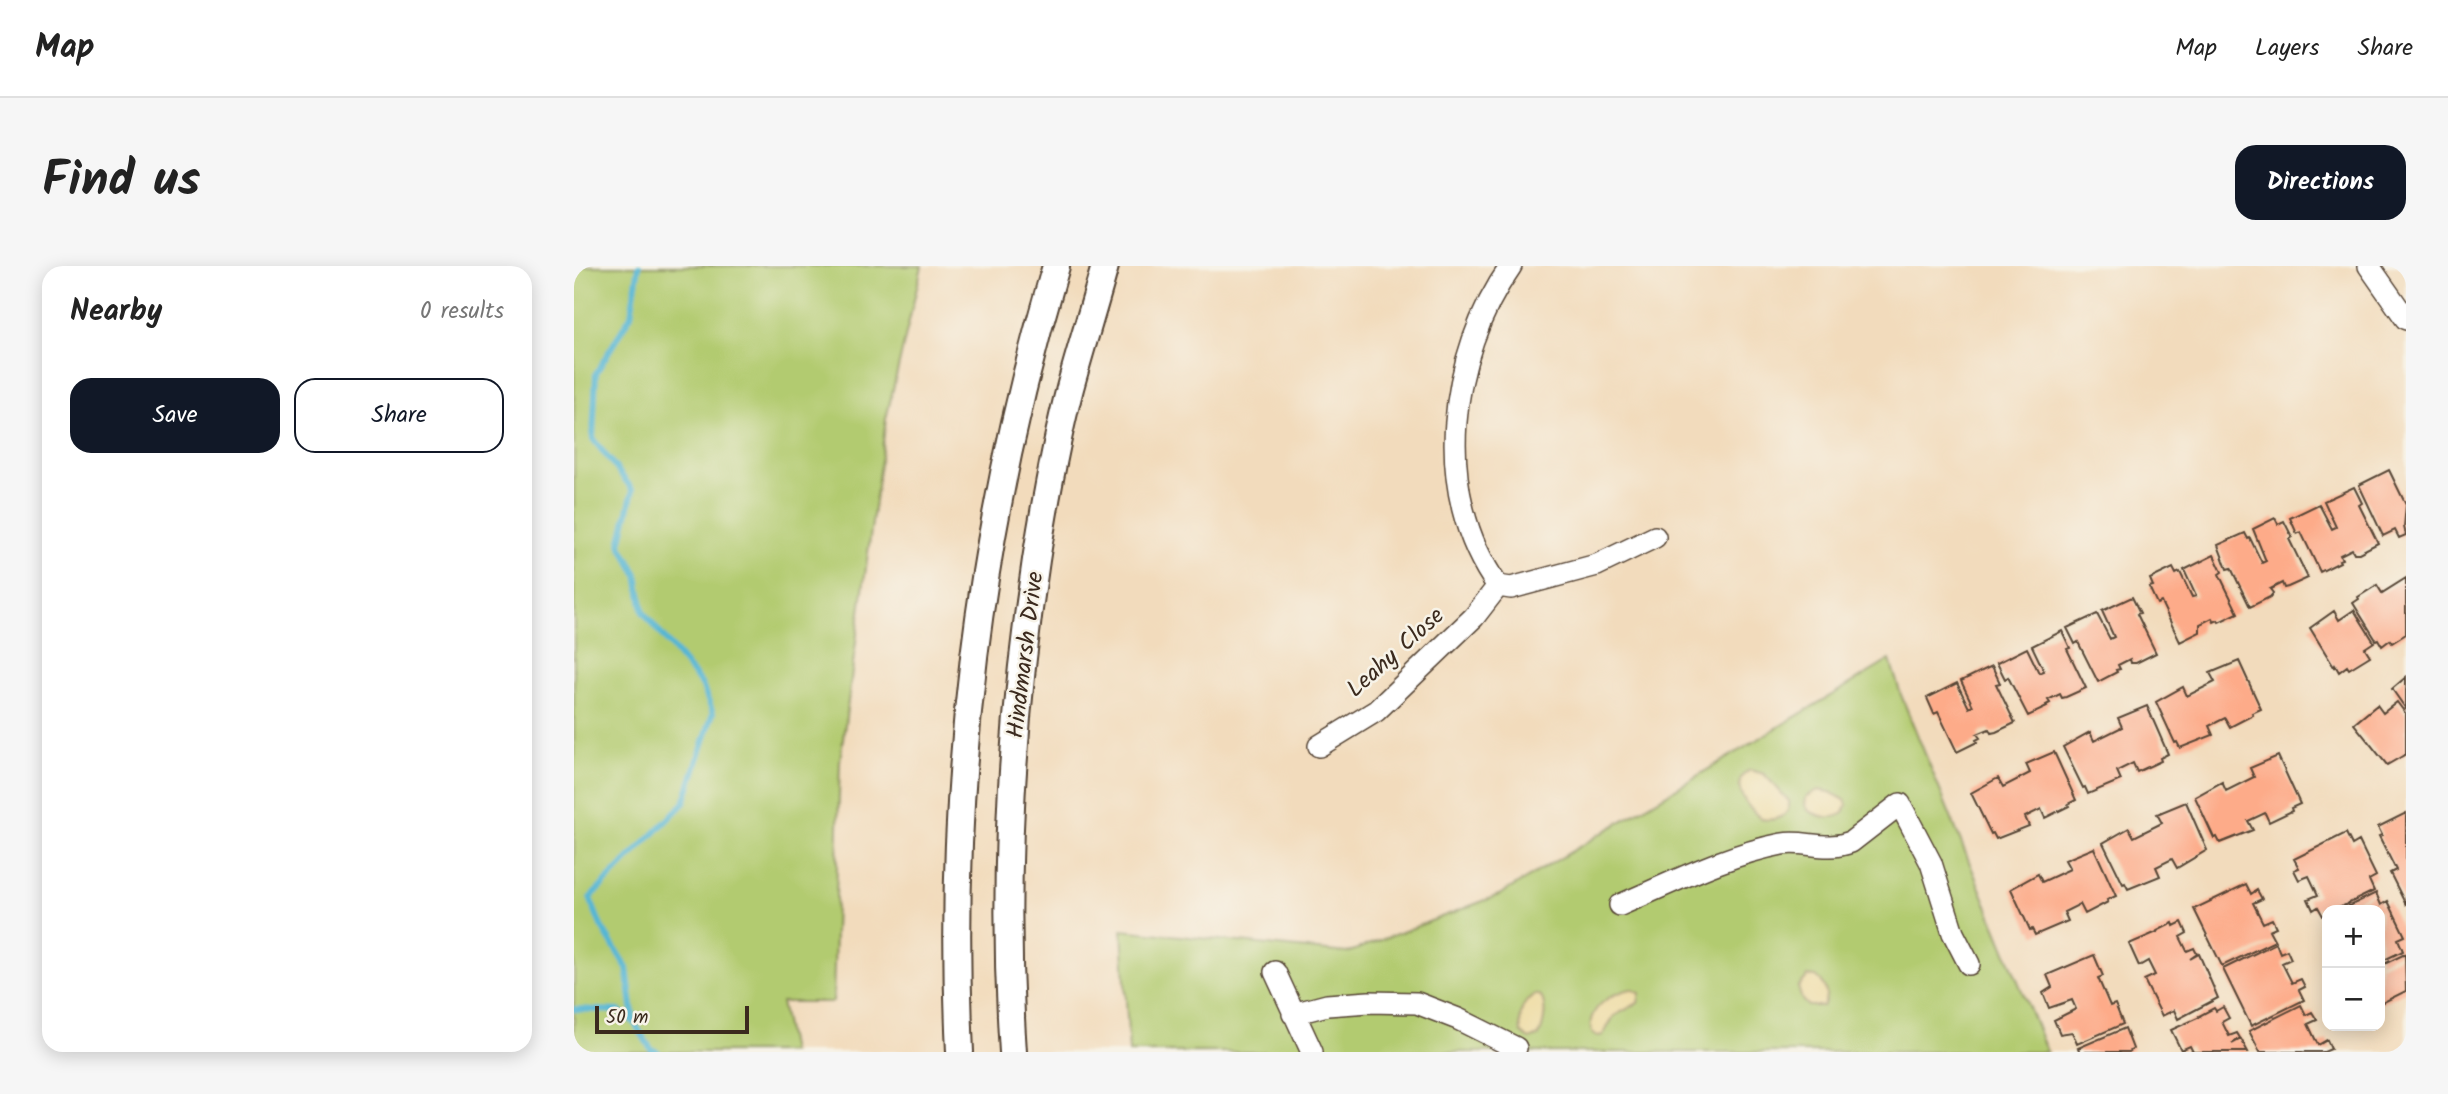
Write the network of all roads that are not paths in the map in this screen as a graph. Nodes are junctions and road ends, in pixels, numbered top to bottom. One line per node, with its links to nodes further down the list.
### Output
1 (1056, 266): 14 (main road, Hindmarsh Drive)
2 (1105, 266): 15 (main road, Hindmarsh Drive)
3 (1511, 266): 7 (street)
4 (2369, 266): 5 (street)
5 (2406, 319)
6 (1654, 537): 7 (street)
7 (1498, 586): 8 (street, Leahy Close)
8 (1319, 746)
9 (1620, 905): 10 (street)
10 (1969, 964)
11 (1275, 972): 12 (street)
12 (1293, 1014): 13 (street); 16 (street)
13 (1516, 1048)
14 (960, 1052)
15 (1013, 1052)
16 (1312, 1052)

